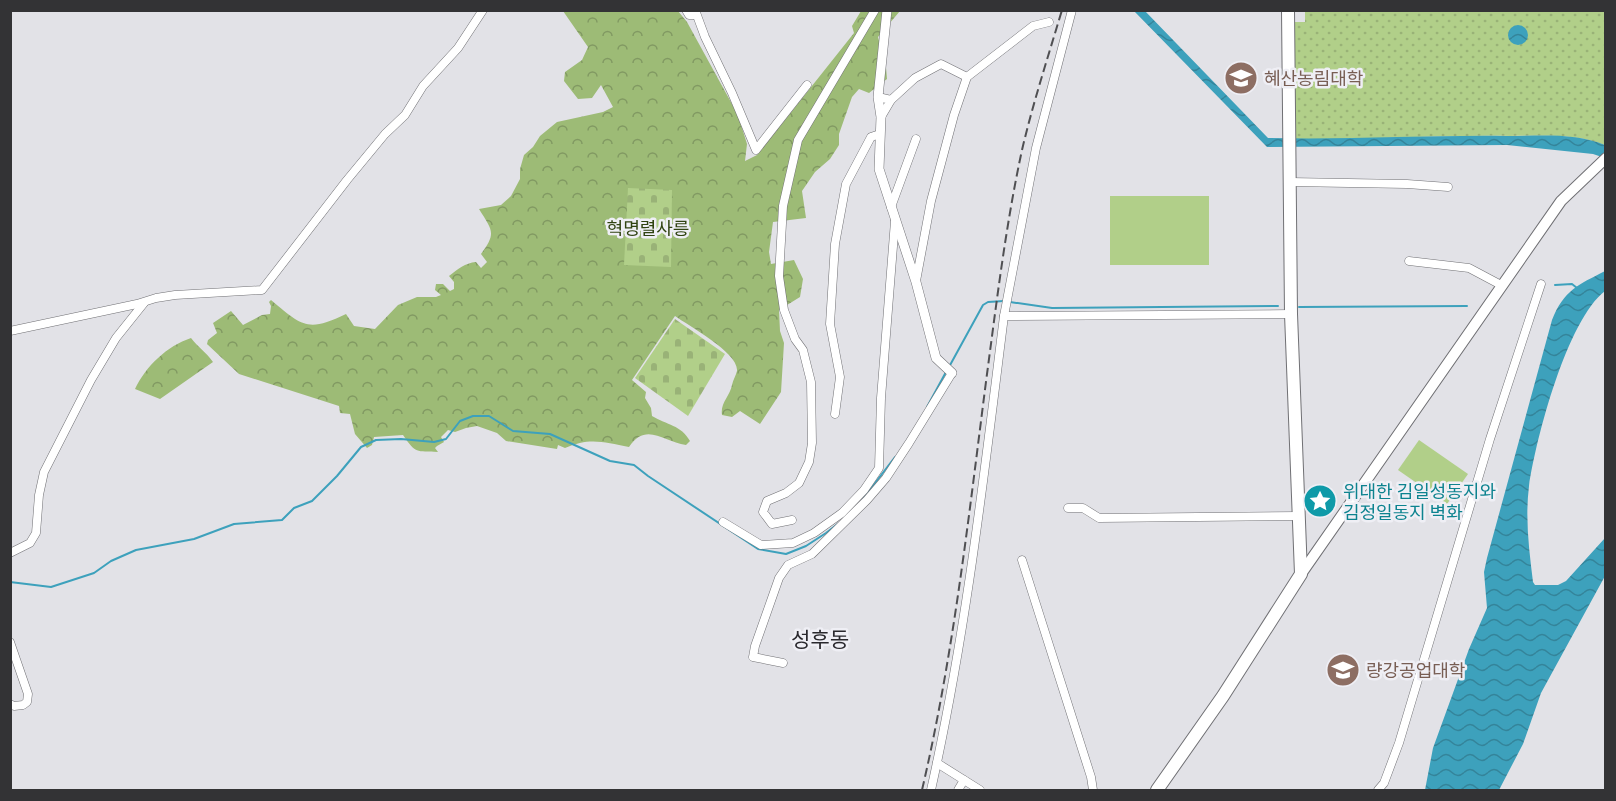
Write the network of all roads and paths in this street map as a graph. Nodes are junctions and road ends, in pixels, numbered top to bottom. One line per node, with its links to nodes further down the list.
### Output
1 (483, 10): 25 (street)
2 (686, 10): 7 (street)
3 (875, 10): 33 (street)
4 (887, 10): 11 (street)
5 (1072, 10): 27 (street)
6 (1288, 10): 17 (main road)
7 (695, 13): 10 (street)
8 (1049, 22): 9 (street)
9 (967, 77): 12 (street); 22 (street)
10 (807, 85)
11 (878, 97): 12 (street); 13 (street)
12 (891, 100): 13 (street)
13 (881, 117): 14 (street)
14 (880, 134): 19 (street); 30 (street)
15 (916, 139): 19 (street)
16 (1604, 159): 24 (main road)
17 (1290, 182): 18 (street); 26 (main road)
18 (1448, 187)
19 (891, 207): 20 (street)
20 (895, 219): 22 (street); 34 (street)
21 (1409, 261): 24 (street)
22 (916, 282): 29 (street)
23 (1541, 284): 48 (street)
24 (1502, 285): 37 (main road)
25 (145, 302): 28 (street); 35 (street)
26 (1291, 314): 27 (street); 32 (main road)
27 (1004, 316): 41 (street)
28 (10, 331)
29 (948, 371): 39 (street)
30 (835, 414)
31 (1068, 508): 32 (street)
32 (1299, 516): 37 (main road)
33 (792, 520)
34 (723, 522)
35 (10, 553)
36 (1022, 560): 46 (street)
37 (1301, 574): 47 (main road)
38 (10, 642): 40 (street)
39 (783, 663)
40 (10, 704)
41 (937, 763): 42 (street); 43 (street)
42 (964, 780): 44 (street); 45 (street)
43 (931, 790)
44 (958, 790)
45 (980, 790)
46 (1093, 790)
47 (1157, 790)
48 (1378, 790)

